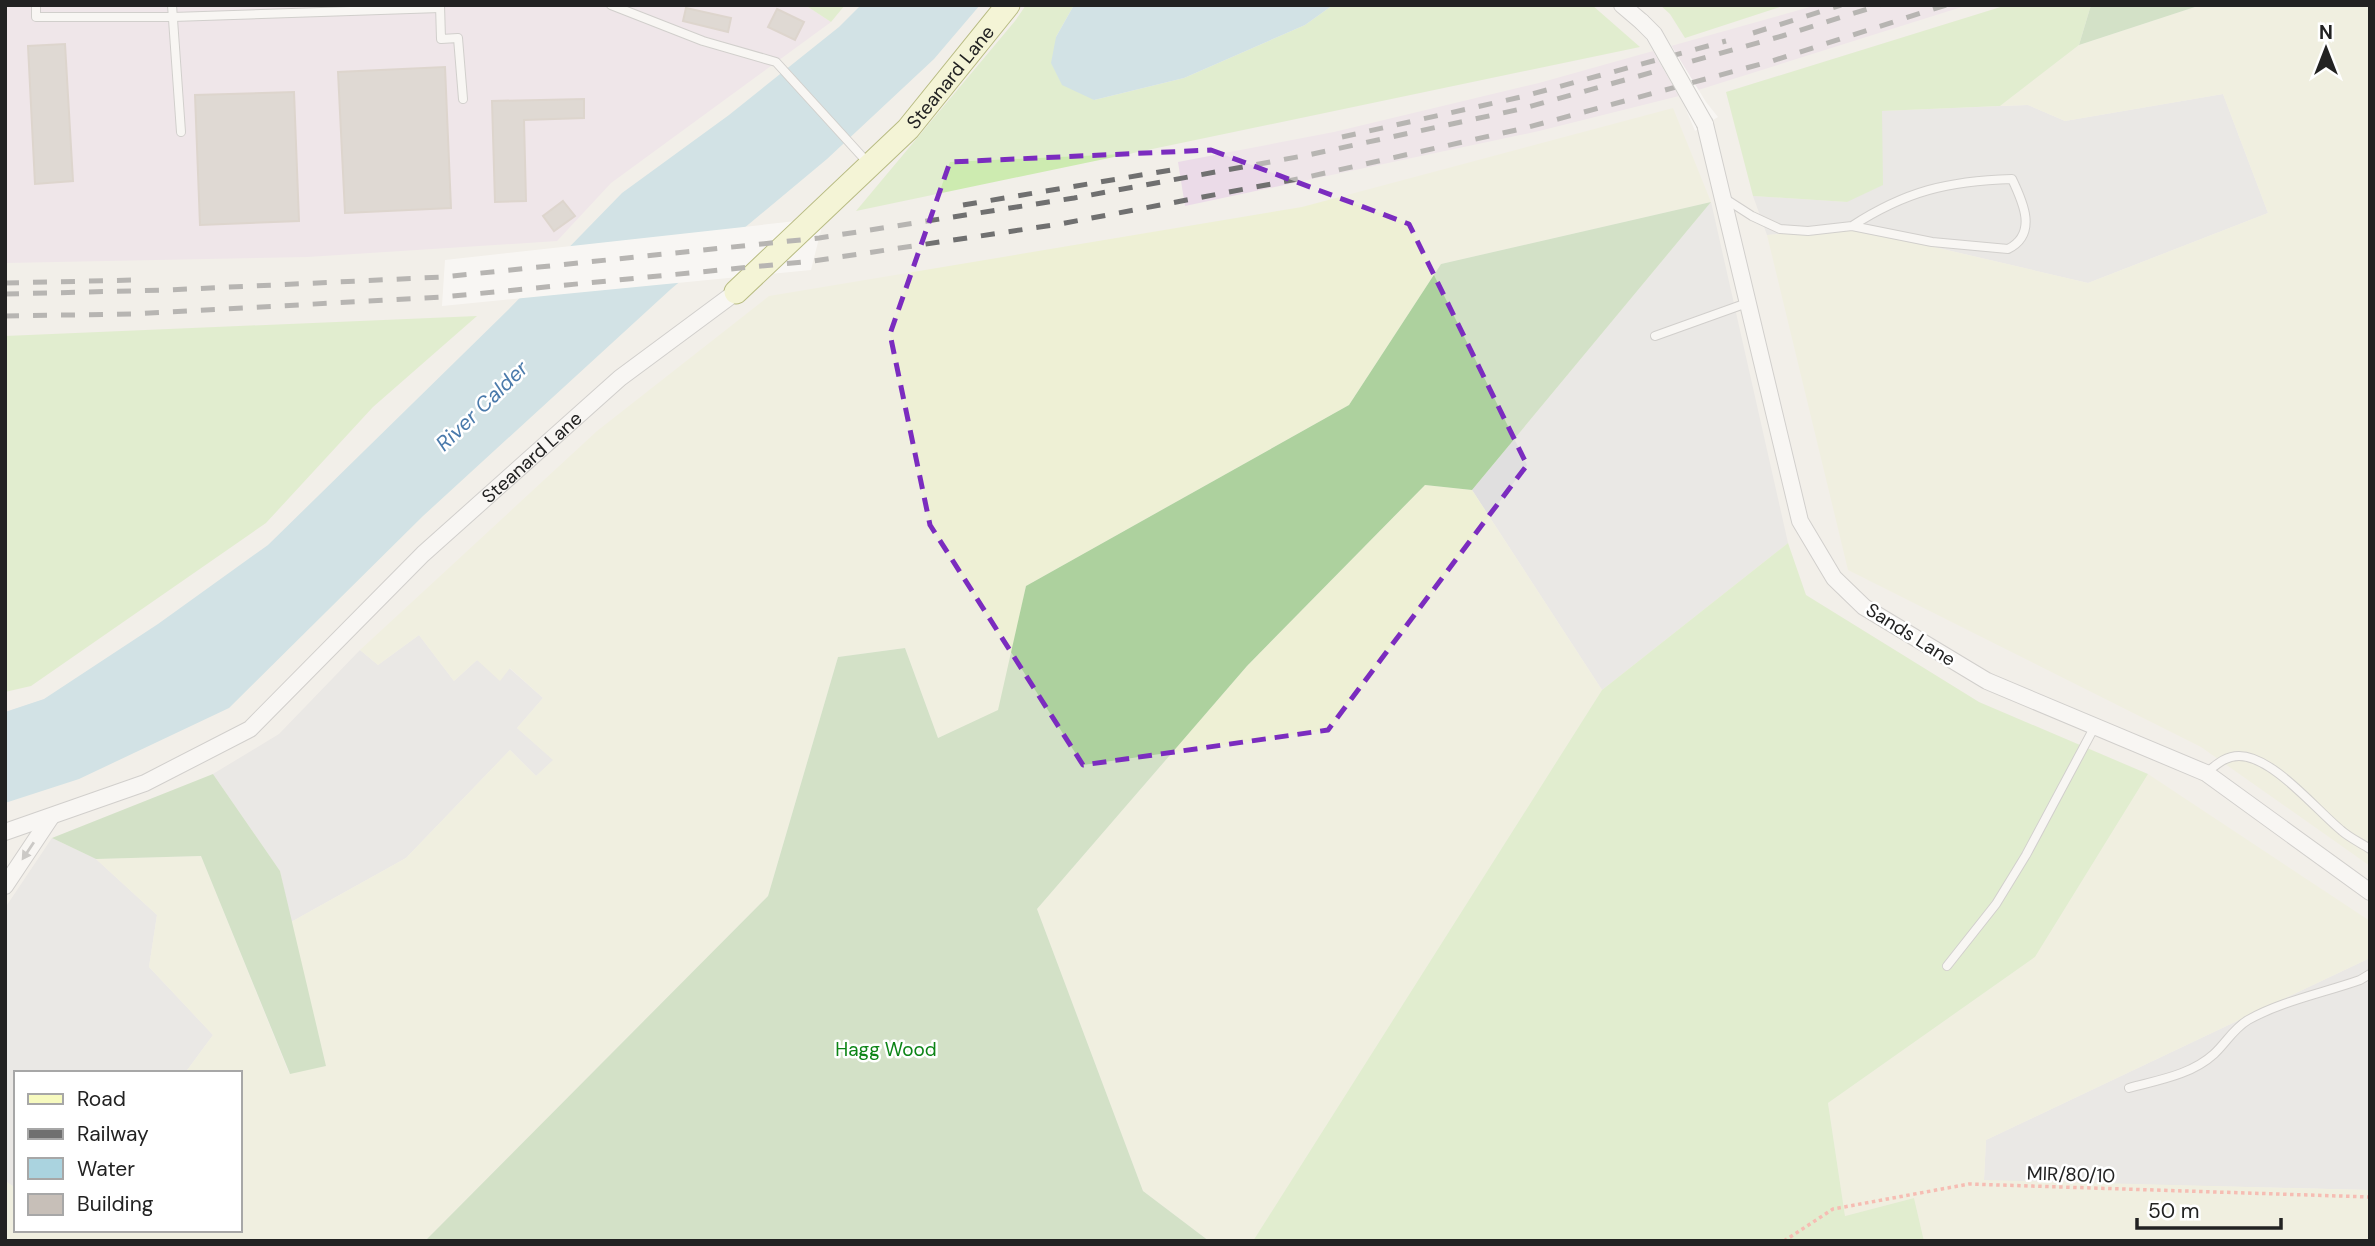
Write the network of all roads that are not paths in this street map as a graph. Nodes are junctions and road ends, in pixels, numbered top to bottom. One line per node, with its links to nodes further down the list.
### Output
1 (36, 5): 7 (lane)
2 (172, 5): 7 (lane)
3 (611, 5): 10 (lane)
4 (1008, 5): 10 (street, Steanard Lane)
5 (1622, 5): 11 (street, Sands Lane, bridge)
6 (440, 7): 7 (lane); 8 (lane)
7 (173, 17): 9 (lane)
8 (463, 99)
9 (181, 132)
10 (865, 159): 13 (street, Steanard Lane)
11 (1721, 197): 12 (lane); 14 (street, Sands Lane)
12 (1852, 226): 12 (lane)
13 (736, 292): 18 (street, Steanard Lane)
14 (1747, 303): 15 (lane); 16 (street, Sands Lane)
15 (1654, 336)
16 (2095, 726): 17 (street, Sands Lane); 23 (lane)
17 (2206, 773): 20 (lane); 22 (street, Sands Lane)
18 (51, 817): 19 (street, Steanard Lane); 21 (street, one-way to 21)
19 (5, 832)
20 (2370, 849)
21 (5, 886)
22 (2370, 892)
23 (1947, 966)
24 (2370, 974): 25 (lane)
25 (2129, 1088)

